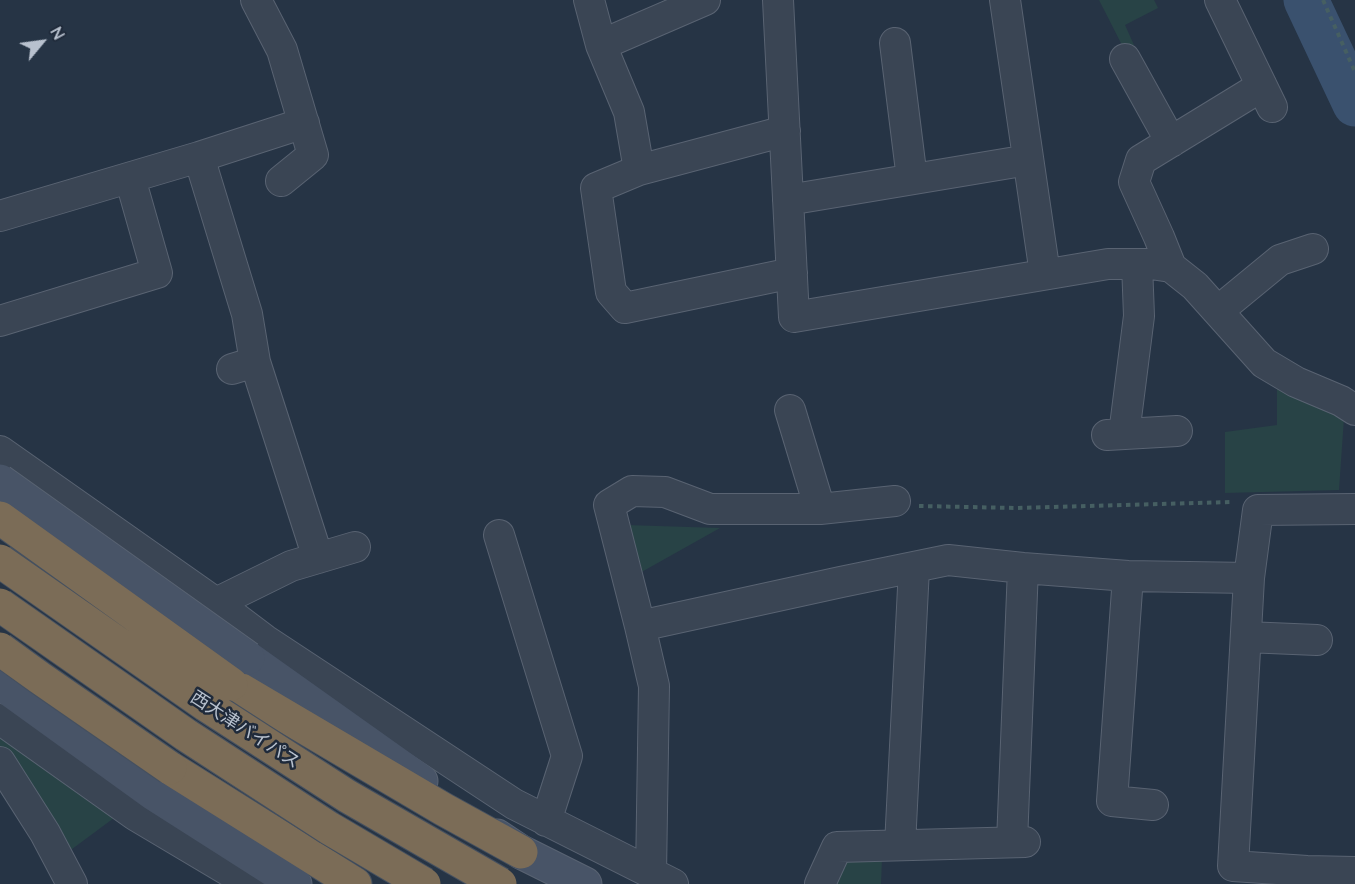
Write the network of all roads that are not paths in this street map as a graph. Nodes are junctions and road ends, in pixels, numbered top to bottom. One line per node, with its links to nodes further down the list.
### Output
1 (256, 0): 10 (street)
2 (589, 0): 8 (street)
3 (705, 0): 8 (street)
4 (778, 0): 11 (street)
5 (1005, 0): 14 (street)
6 (1220, 0): 12 (street)
7 (895, 44): 17 (street)
8 (601, 45): 15 (street)
9 (1125, 59): 12 (street)
10 (304, 123): 13 (street); 18 (street)
11 (785, 131): 15 (street); 19 (street)
12 (1171, 142): 23 (street)
13 (199, 157): 16 (street); 40 (street)
14 (1028, 160): 17 (street); 25 (street)
15 (639, 170): 24 (street)
16 (130, 178): 20 (street); 27 (street)
17 (912, 179): 19 (street)
18 (281, 181)
19 (788, 200): 24 (street)
20 (0, 216)
21 (1313, 249): 26 (street)
22 (1137, 264): 23 (street); 25 (street); 30 (street)
23 (1171, 267): 26 (street)
24 (792, 273): 25 (street)
25 (1045, 274)
26 (1218, 311): 29 (street)
27 (0, 321)
28 (790, 410): 34 (street)
29 (1355, 410)
30 (1177, 431)
31 (0, 451): 37 (street)
32 (0, 481): 53 (street, bridge)
33 (895, 501): 34 (street)
34 (820, 508): 48 (street)
35 (1355, 509): 45 (street)
36 (0, 519): 53 (highway, bridge)
37 (100, 521): 46 (street); 52 (street)
38 (499, 535): 59 (street)
39 (355, 547): 40 (street)
40 (318, 558): 46 (street)
41 (0, 561): 69 (highway, 西大津バイパス, bridge)
42 (914, 567): 43 (street); 48 (street); 60 (street)
43 (1023, 568): 44 (street); 60 (street)
44 (1128, 576): 45 (street); 58 (street)
45 (1249, 578): 49 (street)
46 (216, 603): 59 (street)
47 (0, 605): 68 (highway, 西大津バイパス, bridge)
48 (640, 626): 63 (street)
49 (1246, 637): 50 (street); 62 (street)
50 (1317, 640)
51 (0, 649): 57 (highway, bridge)
52 (0, 663)
53 (240, 671): 61 (highway)
54 (0, 683): 57 (street)
55 (0, 719): 65 (street)
56 (0, 762): 64 (street)
57 (162, 781): 66 (street); 67 (highway)
58 (1153, 805)
59 (546, 821): 63 (street)
60 (900, 845): 71 (street)
61 (521, 852): 70 (street)
62 (1355, 872)
63 (662, 879)
64 (72, 884)
65 (251, 884)
66 (295, 884)
67 (355, 884)
68 (424, 884)
69 (500, 884)
70 (585, 884)
71 (820, 884)

